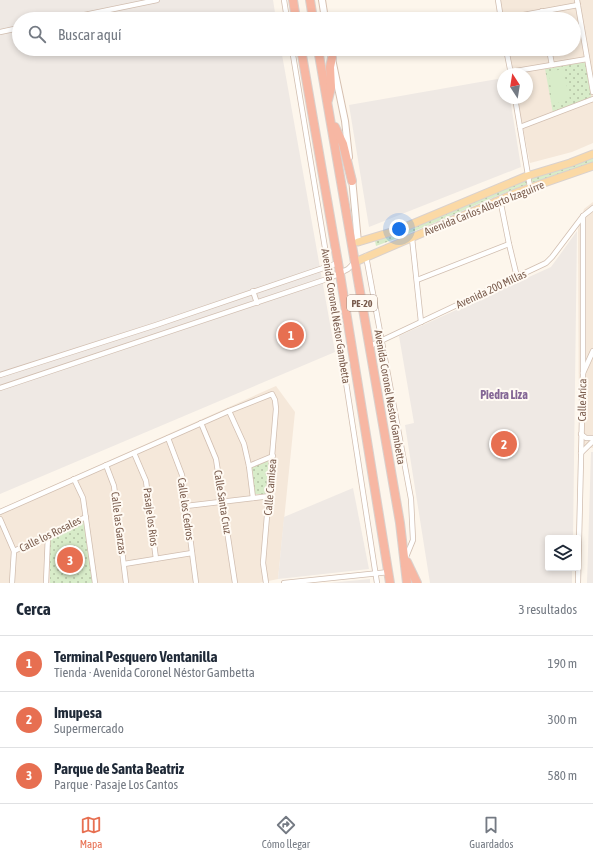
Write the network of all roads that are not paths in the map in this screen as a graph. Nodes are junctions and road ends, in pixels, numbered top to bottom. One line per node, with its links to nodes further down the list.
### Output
1 (156, 0): 9 (street)
2 (284, 0): 10 (street)
3 (293, 0): 11 (highway)
4 (310, 0): 12 (highway)
5 (322, 0): 13 (street)
6 (498, 0): 14 (street)
7 (578, 2): 8 (street); 16 (street)
8 (542, 11): 15 (street)
9 (99, 12)
10 (285, 12)
11 (295, 12)
12 (312, 12)
13 (324, 12)
14 (500, 12)
15 (537, 12)
16 (580, 12)
17 (581, 21): 26 (street)
18 (12, 29): 19 (street)
19 (0, 32)
20 (293, 56): 50 (street, Avenida Coronel Néstor Gambetta)
21 (302, 56): 49 (highway, PE-20)
22 (319, 56): 32 (highway, Avenida Coronel Nestor Gambetta / PE-20)
23 (507, 56): 28 (street)
24 (550, 56): 27 (street)
25 (332, 58): 32 (highway); 39 (street)
26 (587, 59): 27 (street); 30 (street)
27 (552, 65): 29 (street)
28 (509, 68)
29 (533, 69)
30 (593, 92)
31 (593, 98): 35 (street)
32 (327, 103): 34 (highway, Avenida Coronel Nestor Gambetta / PE-20)
33 (516, 104): 35 (street)
34 (329, 115): 39 (highway); 48 (highway, Avenida Coronel Nestor Gambetta / PE-20)
35 (520, 127): 38 (street)
36 (593, 154): 38 (main road, Avenida Carlos Alberto Izaguirre)
37 (593, 166): 40 (main road, Avenida Carlos Alberto Izaguirre)
38 (528, 176): 40 (street); 45 (main road, Avenida Carlos Alberto Izaguirre)
39 (352, 181): 45 (street)
40 (530, 187): 41 (main road, Avenida Carlos Alberto Izaguirre)
41 (500, 199): 44 (main road, Avenida Carlos Alberto Izaguirre); 46 (street)
42 (593, 208): 43 (street, Avenida 200 Millas)
43 (583, 216): 52 (street, Avenida 200 Millas); 61 (street, Calle Arica)
44 (412, 238): 47 (main road, Avenida Carlos Alberto Izaguirre); 54 (street)
45 (358, 242): 48 (highway)
46 (509, 244): 52 (street); 54 (street)
47 (366, 256): 48 (main road, Avenida Carlos Alberto Izaguirre); 58 (street)
48 (355, 262): 51 (street); 59 (highway, Avenida Coronel Nestor Gambetta / PE-20)
49 (338, 263): 50 (street); 51 (highway, PE-20)
50 (328, 266): 53 (street, Avenida Coronel Néstor Gambetta); 55 (street)
51 (340, 274): 53 (street); 90 (highway, PE-20)
52 (517, 277): 57 (street, Avenida 200 Millas)
53 (330, 278): 56 (street); 91 (street, Avenida Coronel Néstor Gambetta)
54 (417, 280): 57 (street)
55 (253, 291): 56 (street); 64 (street)
56 (257, 303): 65 (street)
57 (420, 322): 58 (street, Avenida 200 Millas)
58 (382, 340): 59 (street, Avenida 200 Millas); 87 (street)
59 (370, 346): 87 (highway, Avenida Coronel Nestor Gambetta / PE-20)
60 (593, 351): 62 (street)
61 (583, 354): 62 (street); 63 (street, Calle Arica)
62 (591, 356): 63 (street)
63 (583, 374): 68 (street, Calle Arica)
64 (0, 375)
65 (0, 388)
66 (229, 411): 67 (street); 73 (street, Calle Camisea); 75 (street)
67 (200, 424): 69 (street); 79 (street, Calle Santa Cruz)
68 (581, 434): 70 (street); 72 (street, Calle Arica)
69 (168, 438): 71 (street); 80 (street, Calle los Cedros)
70 (593, 439): 72 (street)
71 (134, 453): 74 (street); 88 (street, Pasaje los Rios)
72 (581, 453): 104 (street, Calle Arica)
73 (273, 456): 75 (street); 77 (street, Calle Camisea)
74 (106, 465): 76 (street); 89 (street, Calle las Garzas)
75 (249, 466): 78 (street)
76 (74, 479): 81 (street); 82 (street)
77 (270, 496): 78 (street); 98 (street, Calle Camisea)
78 (253, 498): 79 (street)
79 (223, 501): 80 (street); 97 (street, Calle Santa Cruz)
80 (186, 506): 86 (street, Calle los Cedros)
81 (0, 512)
82 (86, 517): 84 (street, Calle los Rosales); 94 (street)
83 (0, 519): 85 (street)
84 (48, 535): 85 (street, Calle los Rosales); 93 (street)
85 (14, 551): 92 (street)
86 (192, 553): 88 (street); 96 (street, Calle los Cedros)
87 (405, 558): 102 (highway, Avenida Coronel Nestor Gambetta / PE-20); 103 (highway)
88 (156, 559): 89 (street)
89 (124, 564): 95 (street, Calle las Garzas)
90 (389, 572): 91 (street); 101 (highway, PE-20)
91 (376, 574): 99 (street); 100 (street, Avenida Coronel Néstor Gambetta)
92 (12, 583)
93 (46, 583)
94 (95, 583)
95 (126, 583)
96 (196, 583)
97 (235, 583)
98 (266, 583)
99 (284, 583)
100 (377, 583)
101 (390, 583)
102 (407, 583)
103 (417, 583)
104 (578, 583)

